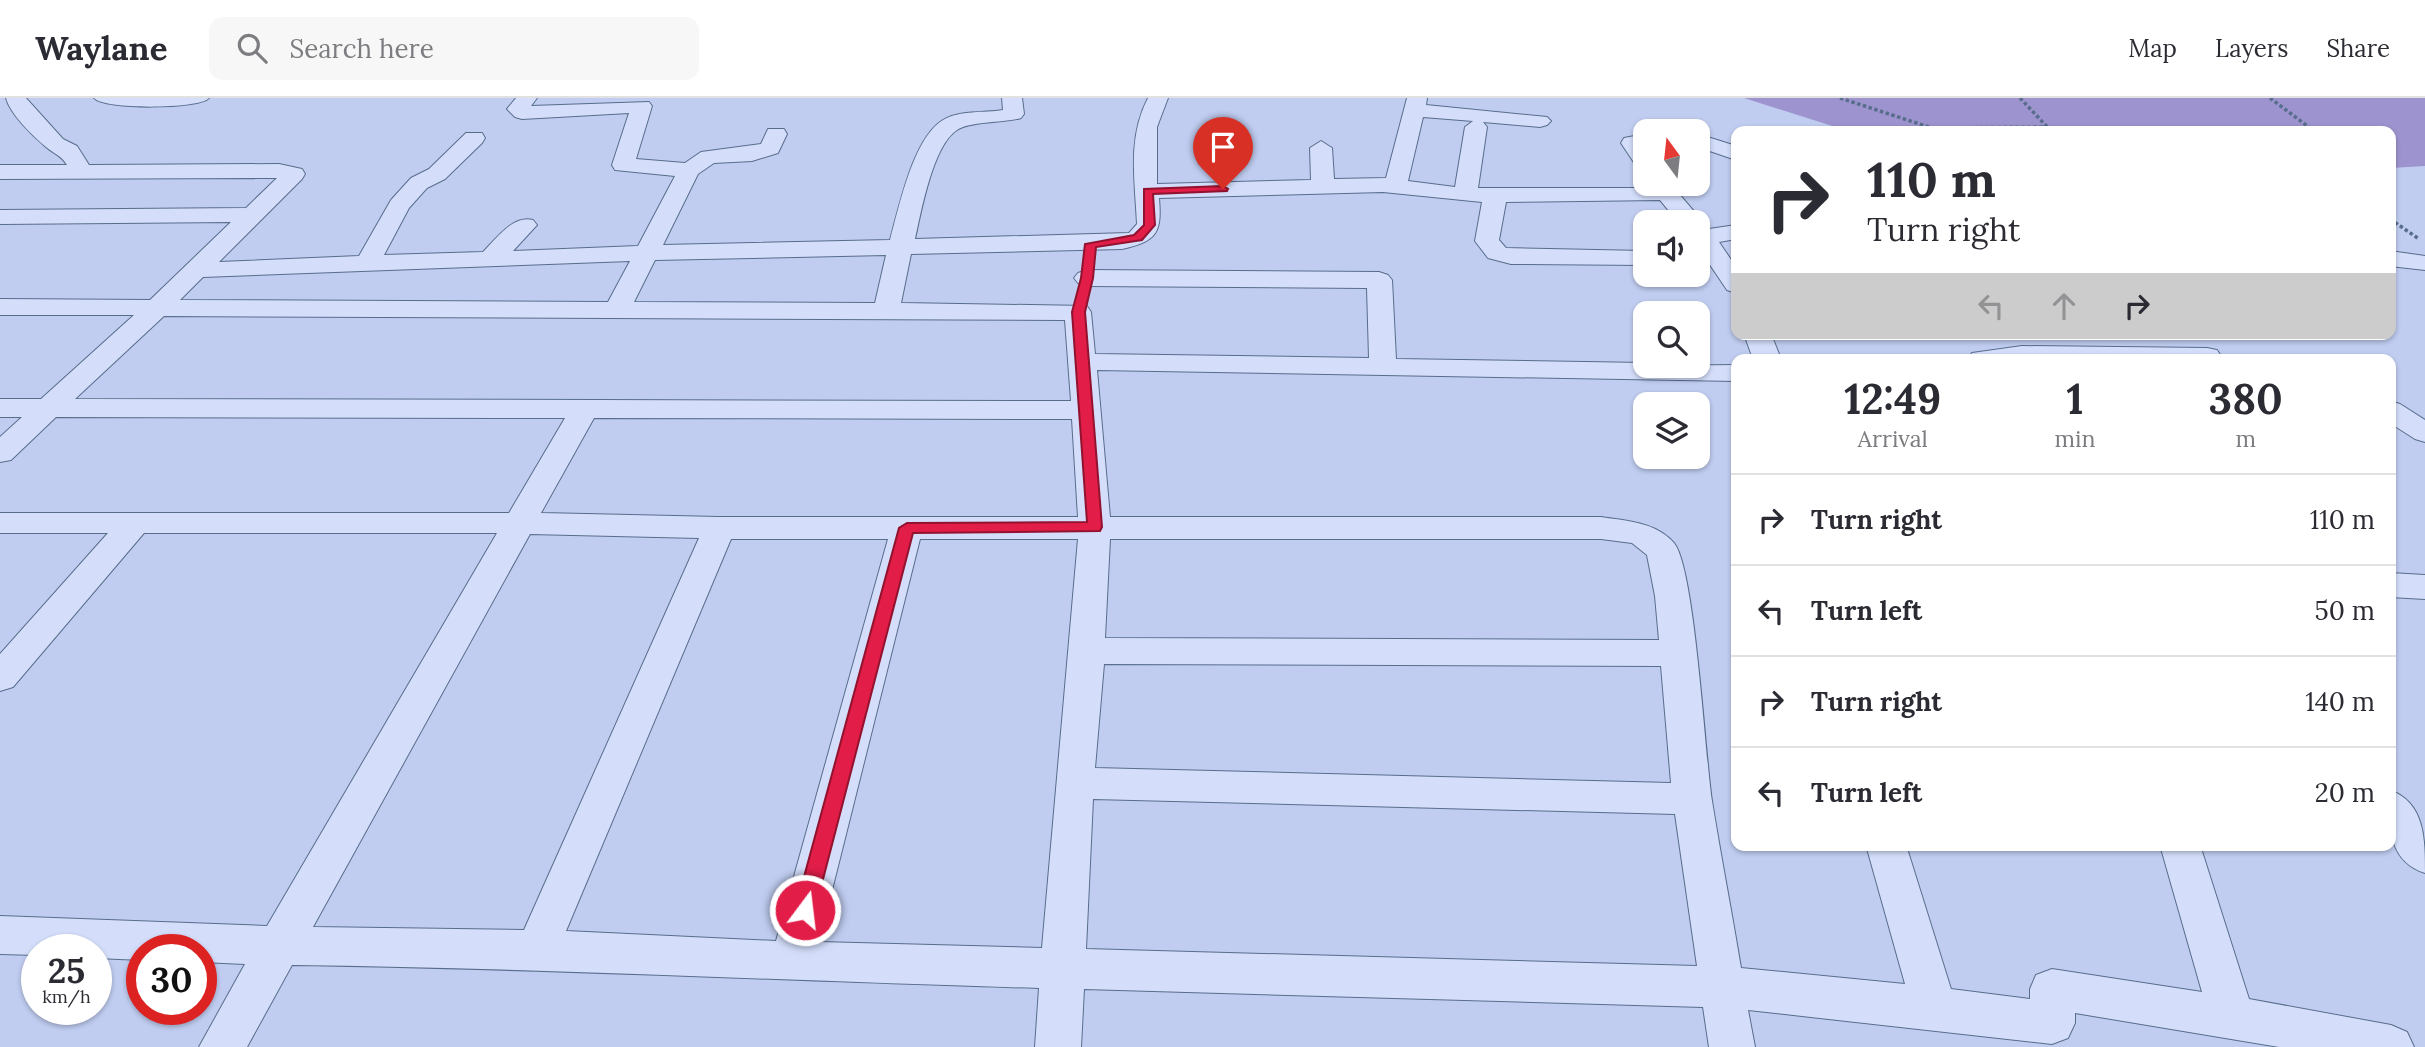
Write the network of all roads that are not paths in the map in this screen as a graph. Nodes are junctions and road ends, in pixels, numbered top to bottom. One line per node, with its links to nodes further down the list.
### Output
1 (16, 98): 16 (street)
2 (104, 98): 3 (street)
3 (199, 98)
4 (527, 98): 15 (street)
5 (1012, 98): 30 (street)
6 (1157, 98): 21 (street)
7 (1416, 104): 8 (street); 19 (street)
8 (1540, 121)
9 (1476, 127): 22 (street)
10 (776, 134): 15 (street)
11 (474, 138): 36 (street)
12 (1710, 144): 14 (street)
13 (1321, 148): 18 (street)
14 (1731, 151)
15 (689, 170): 32 (street)
16 (82, 171): 17 (street); 24 (street)
17 (0, 172)
18 (1323, 186): 19 (street); 21 (street)
19 (1395, 187): 22 (street)
20 (1633, 190): 23 (street)
21 (1147, 191): 29 (street)
22 (1465, 195): 23 (street)
23 (1495, 195): 34 (street)
24 (253, 215): 25 (street); 38 (street)
25 (0, 217)
26 (525, 225): 33 (street)
27 (1731, 233): 28 (street)
28 (1710, 239)
29 (1091, 244): 30 (street); 39 (street)
30 (901, 247): 32 (street); 44 (street)
31 (1710, 251): 40 (street)
32 (646, 253): 33 (street); 43 (street)
33 (491, 258): 36 (street)
34 (1633, 258)
35 (2396, 259): 37 (street)
36 (368, 262): 38 (street)
37 (2425, 263)
38 (195, 270): 42 (street)
39 (1087, 278): 45 (street); 52 (street)
40 (1731, 279)
41 (0, 307): 42 (street)
42 (156, 309): 43 (street); 55 (street)
43 (617, 310): 44 (street)
44 (886, 311): 45 (street)
45 (1078, 312): 51 (street)
46 (2196, 340): 50 (street)
47 (2019, 349): 48 (street); 49 (street)
48 (2000, 354)
49 (2139, 354)
50 (2208, 354)
51 (1084, 362): 52 (street); 56 (street)
52 (1383, 367): 53 (street)
53 (1731, 373)
54 (0, 408): 55 (street)
55 (47, 409): 57 (street); 60 (street)
56 (1085, 410): 57 (street); 64 (street)
57 (583, 411): 62 (street)
58 (2396, 414): 59 (street)
59 (2425, 433)
60 (0, 453)
61 (0, 523): 63 (street)
62 (518, 523): 63 (street); 65 (street); 79 (street)
63 (134, 524): 71 (street)
64 (1095, 527): 66 (street); 69 (street); 70 (street)
65 (719, 528): 66 (street); 80 (street)
66 (907, 528): 81 (street)
67 (2396, 585): 68 (street)
68 (2425, 587)
69 (1087, 651): 70 (street); 72 (street)
70 (1676, 653): 73 (street)
71 (0, 678)
72 (1074, 783): 73 (street); 82 (street)
73 (1692, 799): 83 (street)
74 (2396, 815): 77 (street)
75 (1888, 851): 84 (street)
76 (2182, 851): 85 (street)
77 (2425, 856)
78 (0, 935): 79 (street)
79 (280, 946): 80 (street); 86 (street)
80 (537, 949): 81 (street)
81 (792, 961): 82 (street)
82 (1064, 969): 83 (street); 87 (street)
83 (1724, 987): 84 (street); 88 (street)
84 (1934, 1008): 85 (street)
85 (2232, 1017): 89 (street)
86 (222, 1047)
87 (1058, 1047)
88 (1732, 1047)
89 (2391, 1047)

